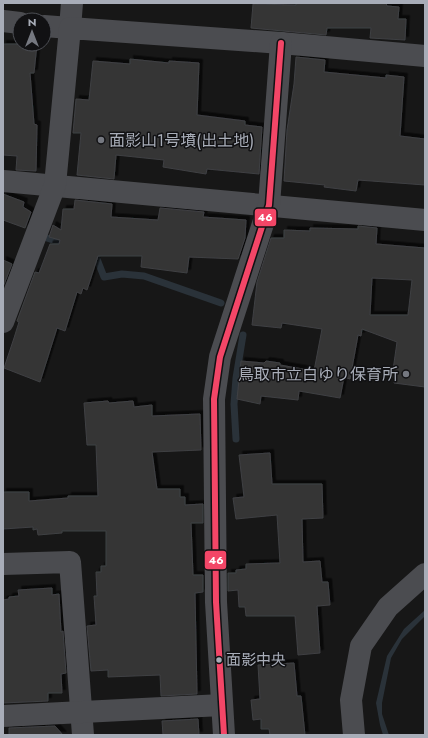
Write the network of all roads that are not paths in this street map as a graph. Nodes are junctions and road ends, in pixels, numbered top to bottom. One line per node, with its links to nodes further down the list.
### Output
1 (72, 3): 3 (street)
2 (52, 27): 3 (street)
3 (70, 28): 4 (street); 7 (street)
4 (281, 43): 5 (street); 8 (street)
5 (425, 56)
6 (3, 181): 7 (street)
7 (55, 185): 8 (street); 10 (street)
8 (269, 205): 9 (street); 13 (street)
9 (425, 220)
10 (3, 322)
11 (3, 564): 14 (street)
12 (425, 574): 18 (street)
13 (222, 705): 14 (street); 17 (street)
14 (82, 712): 15 (street); 16 (street)
15 (3, 716)
16 (83, 735)
17 (224, 735)
18 (354, 735)

